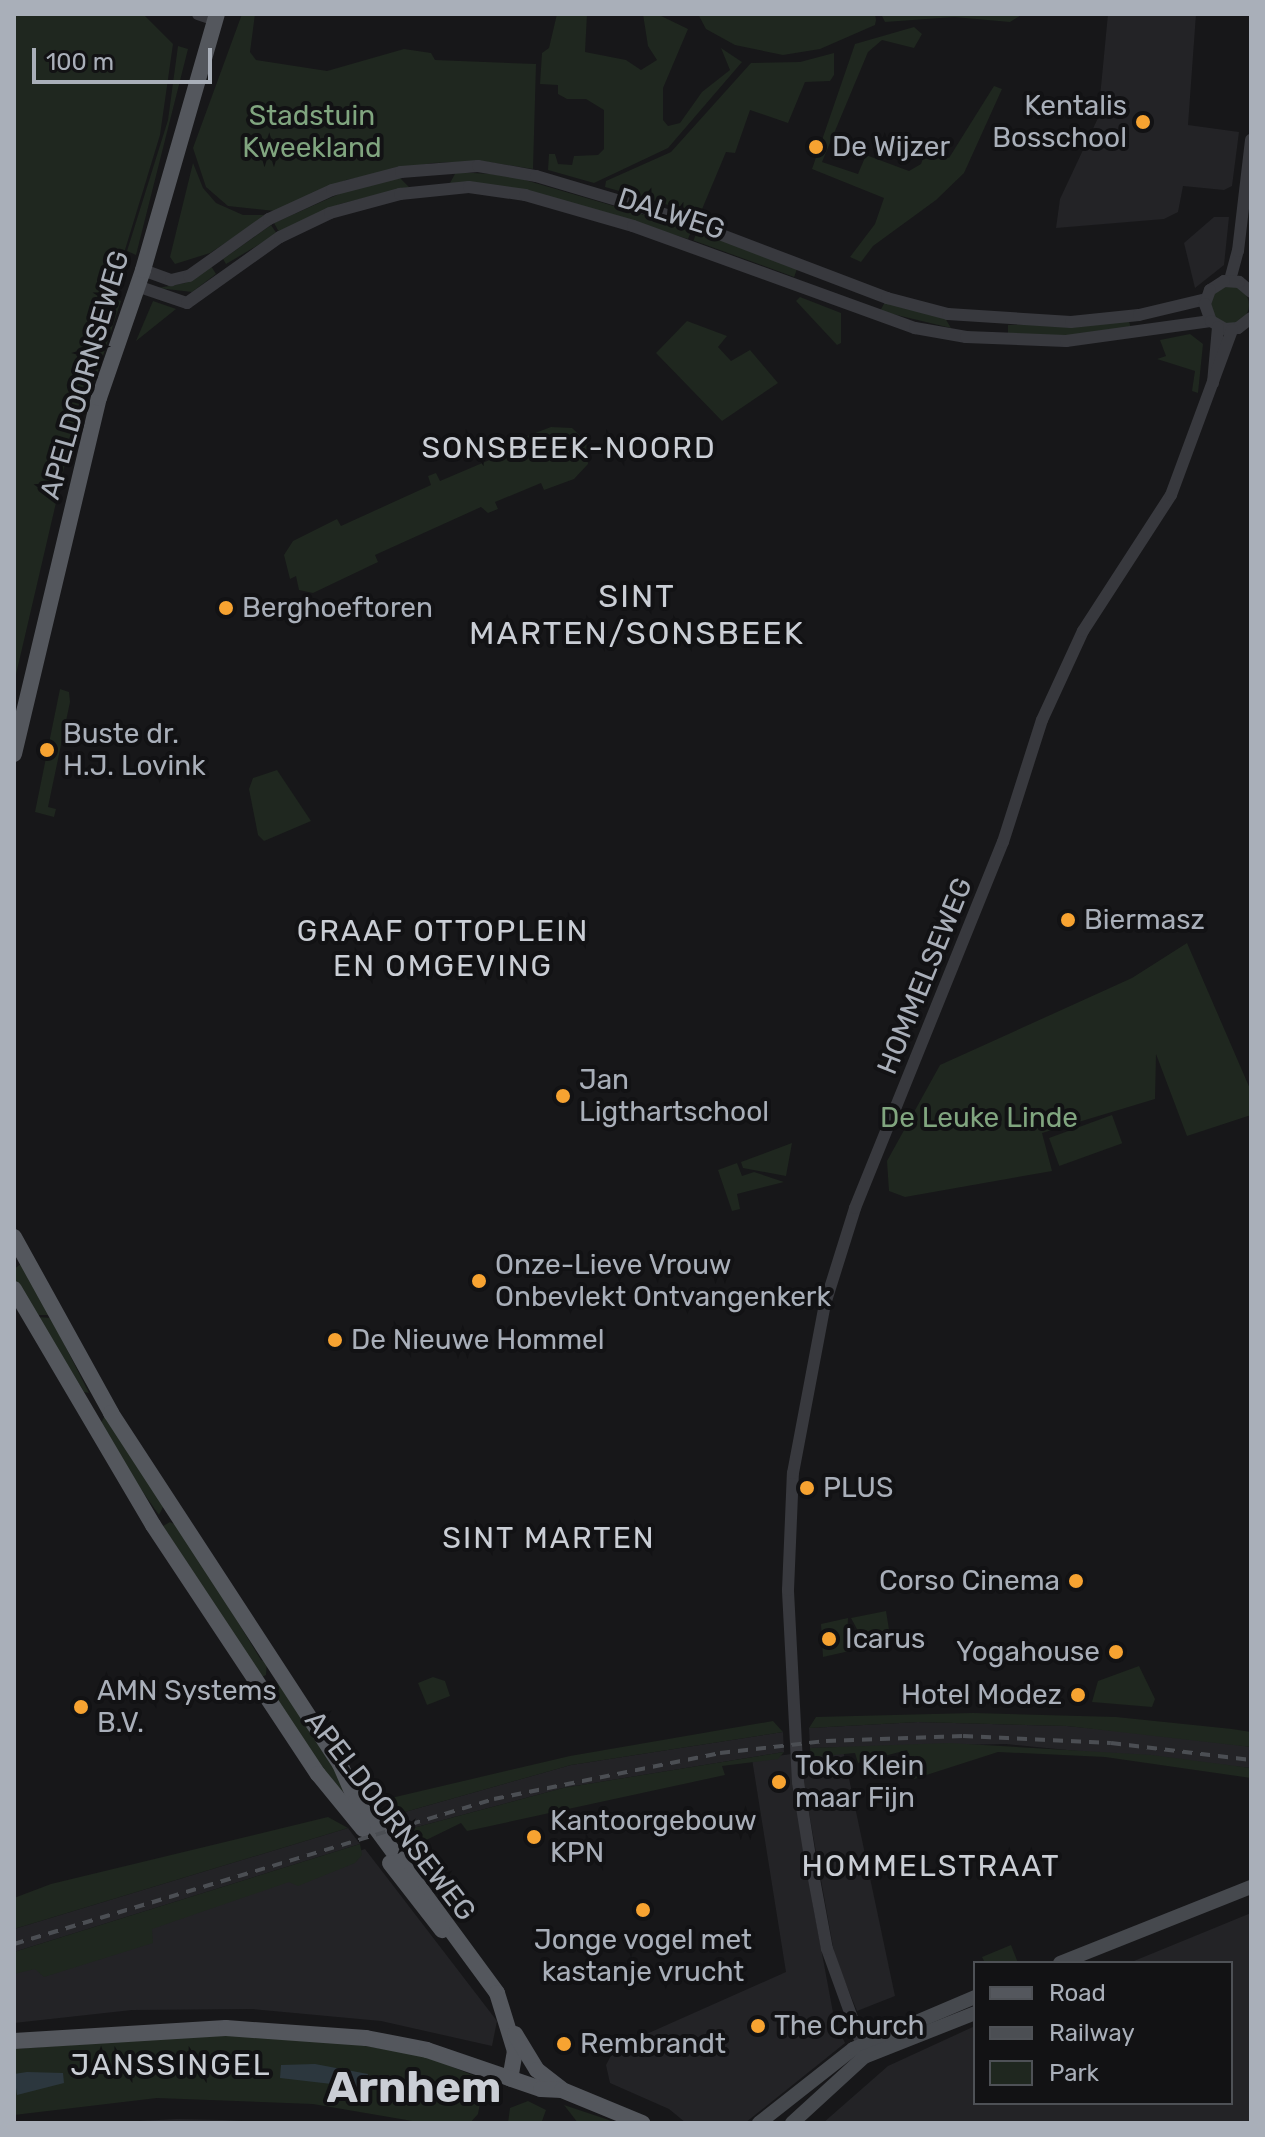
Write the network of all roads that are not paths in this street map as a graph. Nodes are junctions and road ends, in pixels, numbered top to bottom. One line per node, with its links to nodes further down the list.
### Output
1 (198, 14): 2 (street)
2 (216, 17): 8 (main road, APELDOORNSEWEG)
3 (1251, 140): 9 (street)
4 (454, 166): 5 (street, DALWEG); 6 (street); 12 (street, DALWEG)
5 (401, 172): 7 (street); 8 (street, DALWEG)
6 (439, 189): 7 (street, DALWEG); 17 (street, DALWEG)
7 (421, 191): 8 (street, DALWEG)
8 (140, 278): 19 (main road, APELDOORNSEWEG)
9 (1230, 280): 10 (street); 11 (street)
10 (1250, 286)
11 (1206, 299): 14 (street, DALWEG); 15 (street, HOMMELSEWEG)
12 (948, 314): 14 (street, DALWEG); 17 (street)
13 (1251, 318): 16 (street)
14 (980, 319): 17 (street)
15 (1214, 324): 16 (street); 17 (street, DALWEG); 18 (street, HOMMELSEWEG)
16 (1232, 330): 18 (street, HOMMELSEWEG)
17 (964, 337)
18 (1213, 385): 30 (street, HOMMELSEWEG)
19 (14, 754)
20 (14, 1237): 24 (main road, APELDOORNSEWEG)
21 (14, 1289): 22 (main road, APELDOORNSEWEG)
22 (20, 1316): 24 (main road, APELDOORNSEWEG)
23 (1251, 1887): 25 (main road)
24 (461, 1946): 28 (main road)
25 (1065, 1961)
26 (973, 1998): 30 (main road)
27 (973, 2014): 30 (main road)
28 (509, 2023): 31 (main road); 32 (main road)
29 (14, 2041): 31 (main road)
30 (864, 2050): 34 (main road); 35 (main road)
31 (510, 2079): 32 (main road)
32 (562, 2090): 33 (main road)
33 (642, 2123)
34 (759, 2123)
35 (792, 2123)

